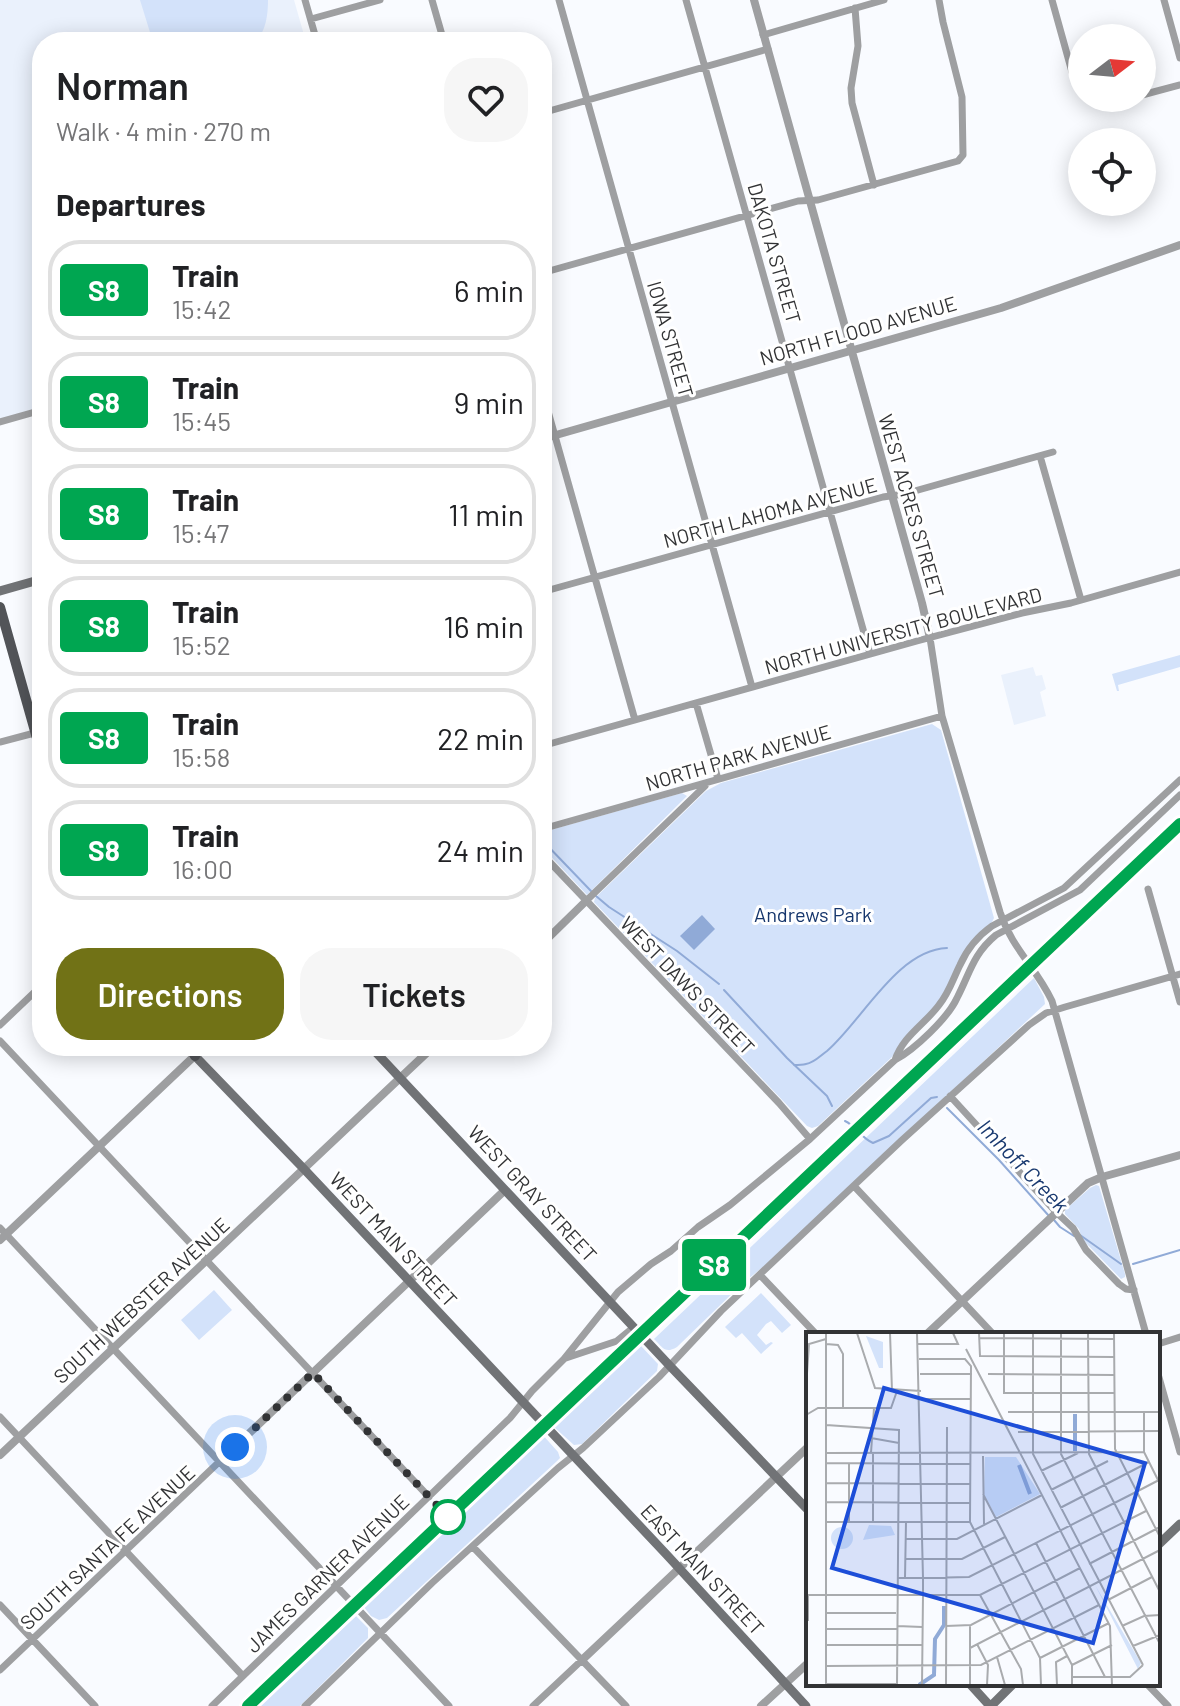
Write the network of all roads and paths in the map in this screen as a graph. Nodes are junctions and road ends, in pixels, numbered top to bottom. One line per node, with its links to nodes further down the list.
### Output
1 (305, 0): 12 (street)
2 (380, 0): 12 (street)
3 (432, 0): 14 (street)
4 (559, 0): 22 (street, IOWA STREET)
5 (686, 0): 19 (street, DAKOTA STREET)
6 (754, 0): 15 (street, WEST ACRES STREET)
7 (884, 0): 11 (street)
8 (939, 0): 24 (street)
9 (1052, 0): 18 (street)
10 (1164, 0): 17 (street)
11 (855, 8): 15 (street); 24 (street)
12 (311, 19): 13 (street)
13 (314, 32)
14 (441, 32)
15 (763, 35): 16 (street, WEST ACRES STREET)
16 (768, 49): 19 (street); 25 (street, WEST ACRES STREET)
17 (1179, 54)
18 (1068, 58)
19 (705, 67): 22 (street); 26 (street, DAKOTA STREET)
20 (1180, 85): 21 (street)
21 (1156, 91)
22 (587, 100): 23 (street); 28 (street, IOWA STREET)
23 (552, 110)
24 (874, 185): 25 (street)
25 (809, 201): 26 (street); 30 (street, WEST ACRES STREET)
26 (748, 215): 28 (street); 31 (street, DAKOTA STREET)
27 (1179, 248): 30 (street, NORTH FLOOD AVENUE)
28 (630, 249): 29 (street); 32 (street, IOWA STREET)
29 (552, 270)
30 (852, 352): 31 (street, NORTH FLOOD AVENUE); 40 (street, WEST ACRES STREET)
31 (790, 368): 32 (street, NORTH FLOOD AVENUE); 41 (street, DAKOTA STREET)
32 (672, 401): 36 (street, NORTH FLOOD AVENUE); 42 (street, IOWA STREET)
33 (32, 413): 34 (street)
34 (0, 422)
35 (552, 425): 36 (street)
36 (555, 436): 37 (street, NORTH FLOOD AVENUE); 44 (street)
37 (552, 437)
38 (1053, 452): 39 (street, NORTH LAHOMA AVENUE)
39 (1040, 456): 40 (street, NORTH LAHOMA AVENUE); 48 (street)
40 (892, 495): 41 (street, NORTH LAHOMA AVENUE); 50 (street, WEST ACRES STREET)
41 (830, 512): 42 (street, NORTH LAHOMA AVENUE); 51 (street, DAKOTA STREET)
42 (712, 544): 44 (street, NORTH LAHOMA AVENUE); 52 (street, IOWA STREET)
43 (1180, 572): 48 (street, NORTH UNIVERSITY BOULEVARD)
44 (595, 577): 46 (street, NORTH LAHOMA AVENUE); 56 (street)
45 (32, 582): 47 (main road)
46 (552, 589)
47 (0, 591)
48 (1081, 600): 50 (street, NORTH UNIVERSITY BOULEVARD)
49 (0, 607): 54 (main road)
50 (930, 638): 51 (street, NORTH UNIVERSITY BOULEVARD); 55 (street, WEST ACRES STREET)
51 (870, 654): 52 (street, NORTH UNIVERSITY BOULEVARD)
52 (752, 687): 53 (street, NORTH UNIVERSITY BOULEVARD)
53 (696, 703): 56 (street, NORTH UNIVERSITY BOULEVARD); 60 (street)
54 (32, 710)
55 (942, 716): 60 (street, NORTH PARK AVENUE); 67 (street, WEST ACRES STREET)
56 (635, 720): 59 (street, NORTH UNIVERSITY BOULEVARD)
57 (32, 734): 58 (street)
58 (0, 742)
59 (552, 743)
60 (715, 780): 63 (street, NORTH PARK AVENUE); 66 (street)
61 (1180, 780): 67 (street, JAMES GARNER AVENUE)
62 (1180, 795): 68 (street, JAMES GARNER AVENUE)
63 (552, 826)
64 (552, 865): 66 (street, WEST DAWS STREET)
65 (1148, 889): 70 (street)
66 (586, 901): 69 (street); 83 (street, WEST DAWS STREET)
67 (1002, 920): 68 (street, WEST ACRES STREET); 80 (street, JAMES GARNER AVENUE)
68 (1006, 929): 73 (street, WEST ACRES STREET); 80 (street, JAMES GARNER AVENUE)
69 (552, 934)
70 (1176, 975): 72 (street); 73 (street)
71 (32, 995): 74 (street)
72 (1180, 1002)
73 (1055, 1010): 82 (street); 87 (street, WEST ACRES STREET)
74 (0, 1025)
75 (0, 1041): 84 (street)
76 (187, 1056): 84 (street)
77 (197, 1056): 86 (main road, WEST MAIN STREET)
78 (379, 1056): 81 (main road, WEST GRAY STREET)
79 (423, 1056): 81 (street, SOUTH WEBSTER AVENUE)
80 (895, 1060): 83 (street, JAMES GARNER AVENUE)
81 (399, 1078): 86 (street, SOUTH WEBSTER AVENUE); 89 (main road, WEST GRAY STREET)
82 (950, 1096): 88 (street); 90 (street)
83 (810, 1139): 96 (street, JAMES GARNER AVENUE)
84 (100, 1146): 91 (street); 92 (street)
85 (1180, 1155): 87 (street)
86 (304, 1169): 92 (street, SOUTH WEBSTER AVENUE); 94 (main road, WEST MAIN STREET)
87 (1102, 1177): 90 (street); 95 (street, WEST ACRES STREET)
88 (854, 1186): 93 (street); 97 (street)
89 (505, 1190): 94 (street, SOUTH SANTA FE AVENUE); 96 (main road, WEST GRAY STREET)
90 (1052, 1216): 95 (street); 97 (street)
91 (2, 1234): 105 (street)
92 (206, 1260): 105 (street, SOUTH WEBSTER AVENUE); 108 (street)
93 (760, 1275): 99 (street); 107 (street)
94 (410, 1282): 108 (street, SOUTH SANTA FE AVENUE); 110 (main road, WEST MAIN STREET)
95 (1134, 1290): 102 (street, WEST ACRES STREET)
96 (610, 1301): 98 (main road, WEST GRAY STREET); 106 (street, JAMES GARNER AVENUE)
97 (962, 1301): 100 (street); 101 (street)
98 (634, 1327): 106 (street, JAMES GARNER AVENUE); 107 (main road, WEST GRAY STREET)
99 (814, 1332)
100 (929, 1332)
101 (991, 1332)
102 (1145, 1332)
103 (1180, 1337): 104 (street)
104 (1160, 1343)
105 (113, 1348): 112 (street, SOUTH WEBSTER AVENUE); 117 (street)
106 (564, 1359): 110 (street, JAMES GARNER AVENUE)
107 (670, 1366): 116 (street); 118 (main road, WEST GRAY STREET)
108 (313, 1373): 117 (street, SOUTH SANTA FE AVENUE); 119 (street)
109 (1160, 1381): 114 (street)
110 (523, 1402): 116 (main road, WEST MAIN STREET); 119 (street, JAMES GARNER AVENUE)
111 (0, 1417): 112 (street)
112 (19, 1437): 115 (street, SOUTH WEBSTER AVENUE); 124 (street)
113 (806, 1449): 118 (street)
114 (1180, 1452)
115 (0, 1455)
116 (573, 1456): 123 (street); 125 (main road, EAST MAIN STREET)
117 (219, 1462): 124 (street, SOUTH SANTA FE AVENUE); 126 (street)
118 (777, 1477): 120 (main road, WEST GRAY STREET); 125 (street)
119 (429, 1497): 126 (street, JAMES GARNER AVENUE)
120 (806, 1508)
121 (1180, 1524): 122 (main road)
122 (1160, 1543)
123 (473, 1547): 128 (street); 130 (street)
124 (126, 1550): 129 (street, SOUTH SANTA FE AVENUE); 133 (street)
125 (679, 1569): 130 (street); 134 (main road, EAST MAIN STREET)
126 (336, 1586): 128 (street); 133 (street, JAMES GARNER AVENUE)
127 (0, 1605): 129 (street)
128 (380, 1633): 140 (street); 141 (street)
129 (32, 1639): 132 (street, SOUTH SANTA FE AVENUE); 138 (street)
130 (582, 1660): 142 (street); 143 (street)
131 (806, 1665): 134 (street)
132 (0, 1670)
133 (243, 1676): 139 (street, JAMES GARNER AVENUE)
134 (785, 1684): 144 (street); 145 (main road, EAST MAIN STREET)
135 (972, 1686): 146 (main road)
136 (1011, 1686): 146 (main road)
137 (1149, 1686): 147 (street)
138 (95, 1706)
139 (212, 1706)
140 (305, 1706)
141 (449, 1706)
142 (533, 1706)
143 (626, 1706)
144 (761, 1706)
145 (806, 1706)
146 (990, 1706)
147 (1168, 1706)

